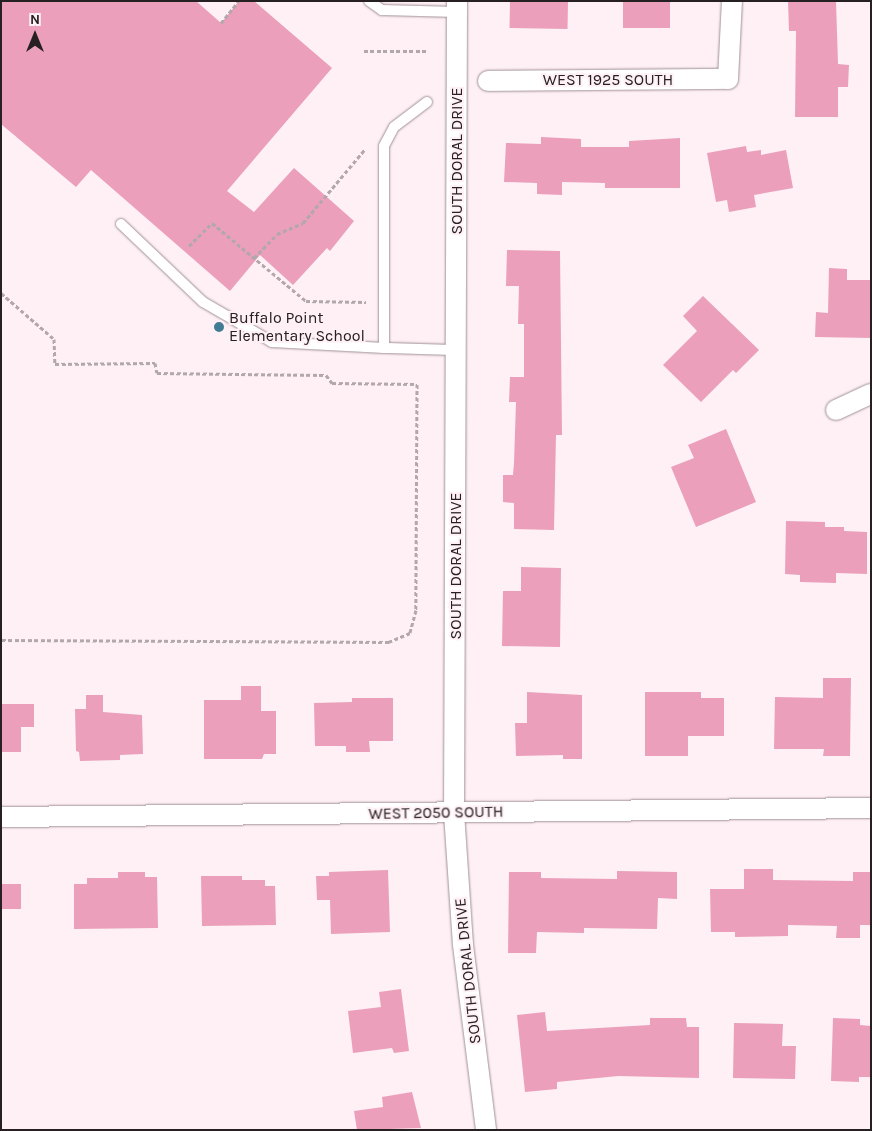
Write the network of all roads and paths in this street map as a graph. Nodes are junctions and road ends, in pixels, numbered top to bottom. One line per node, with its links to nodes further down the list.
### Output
1 (239, 1): 5 (path)
2 (732, 1): 8 (street, WEST 1925 SOUTH)
3 (374, 3): 4 (lane)
4 (457, 7): 17 (street, SOUTH DORAL DRIVE)
5 (221, 23)
6 (364, 51): 7 (path)
7 (427, 51)
8 (488, 81)
9 (428, 102): 16 (lane)
10 (365, 149): 13 (path)
11 (121, 224): 16 (lane)
12 (189, 246): 13 (path)
13 (254, 258): 15 (path)
14 (1, 293): 20 (path)
15 (366, 302)
16 (384, 348): 17 (lane)
17 (457, 350): 22 (street, SOUTH DORAL DRIVE)
18 (871, 394): 19 (street)
19 (836, 410)
20 (1, 640)
21 (871, 808): 22 (street, WEST 2050 SOUTH)
22 (454, 812): 23 (street, WEST 2050 SOUTH); 24 (street, SOUTH DORAL DRIVE)
23 (1, 817)
24 (486, 1130)

